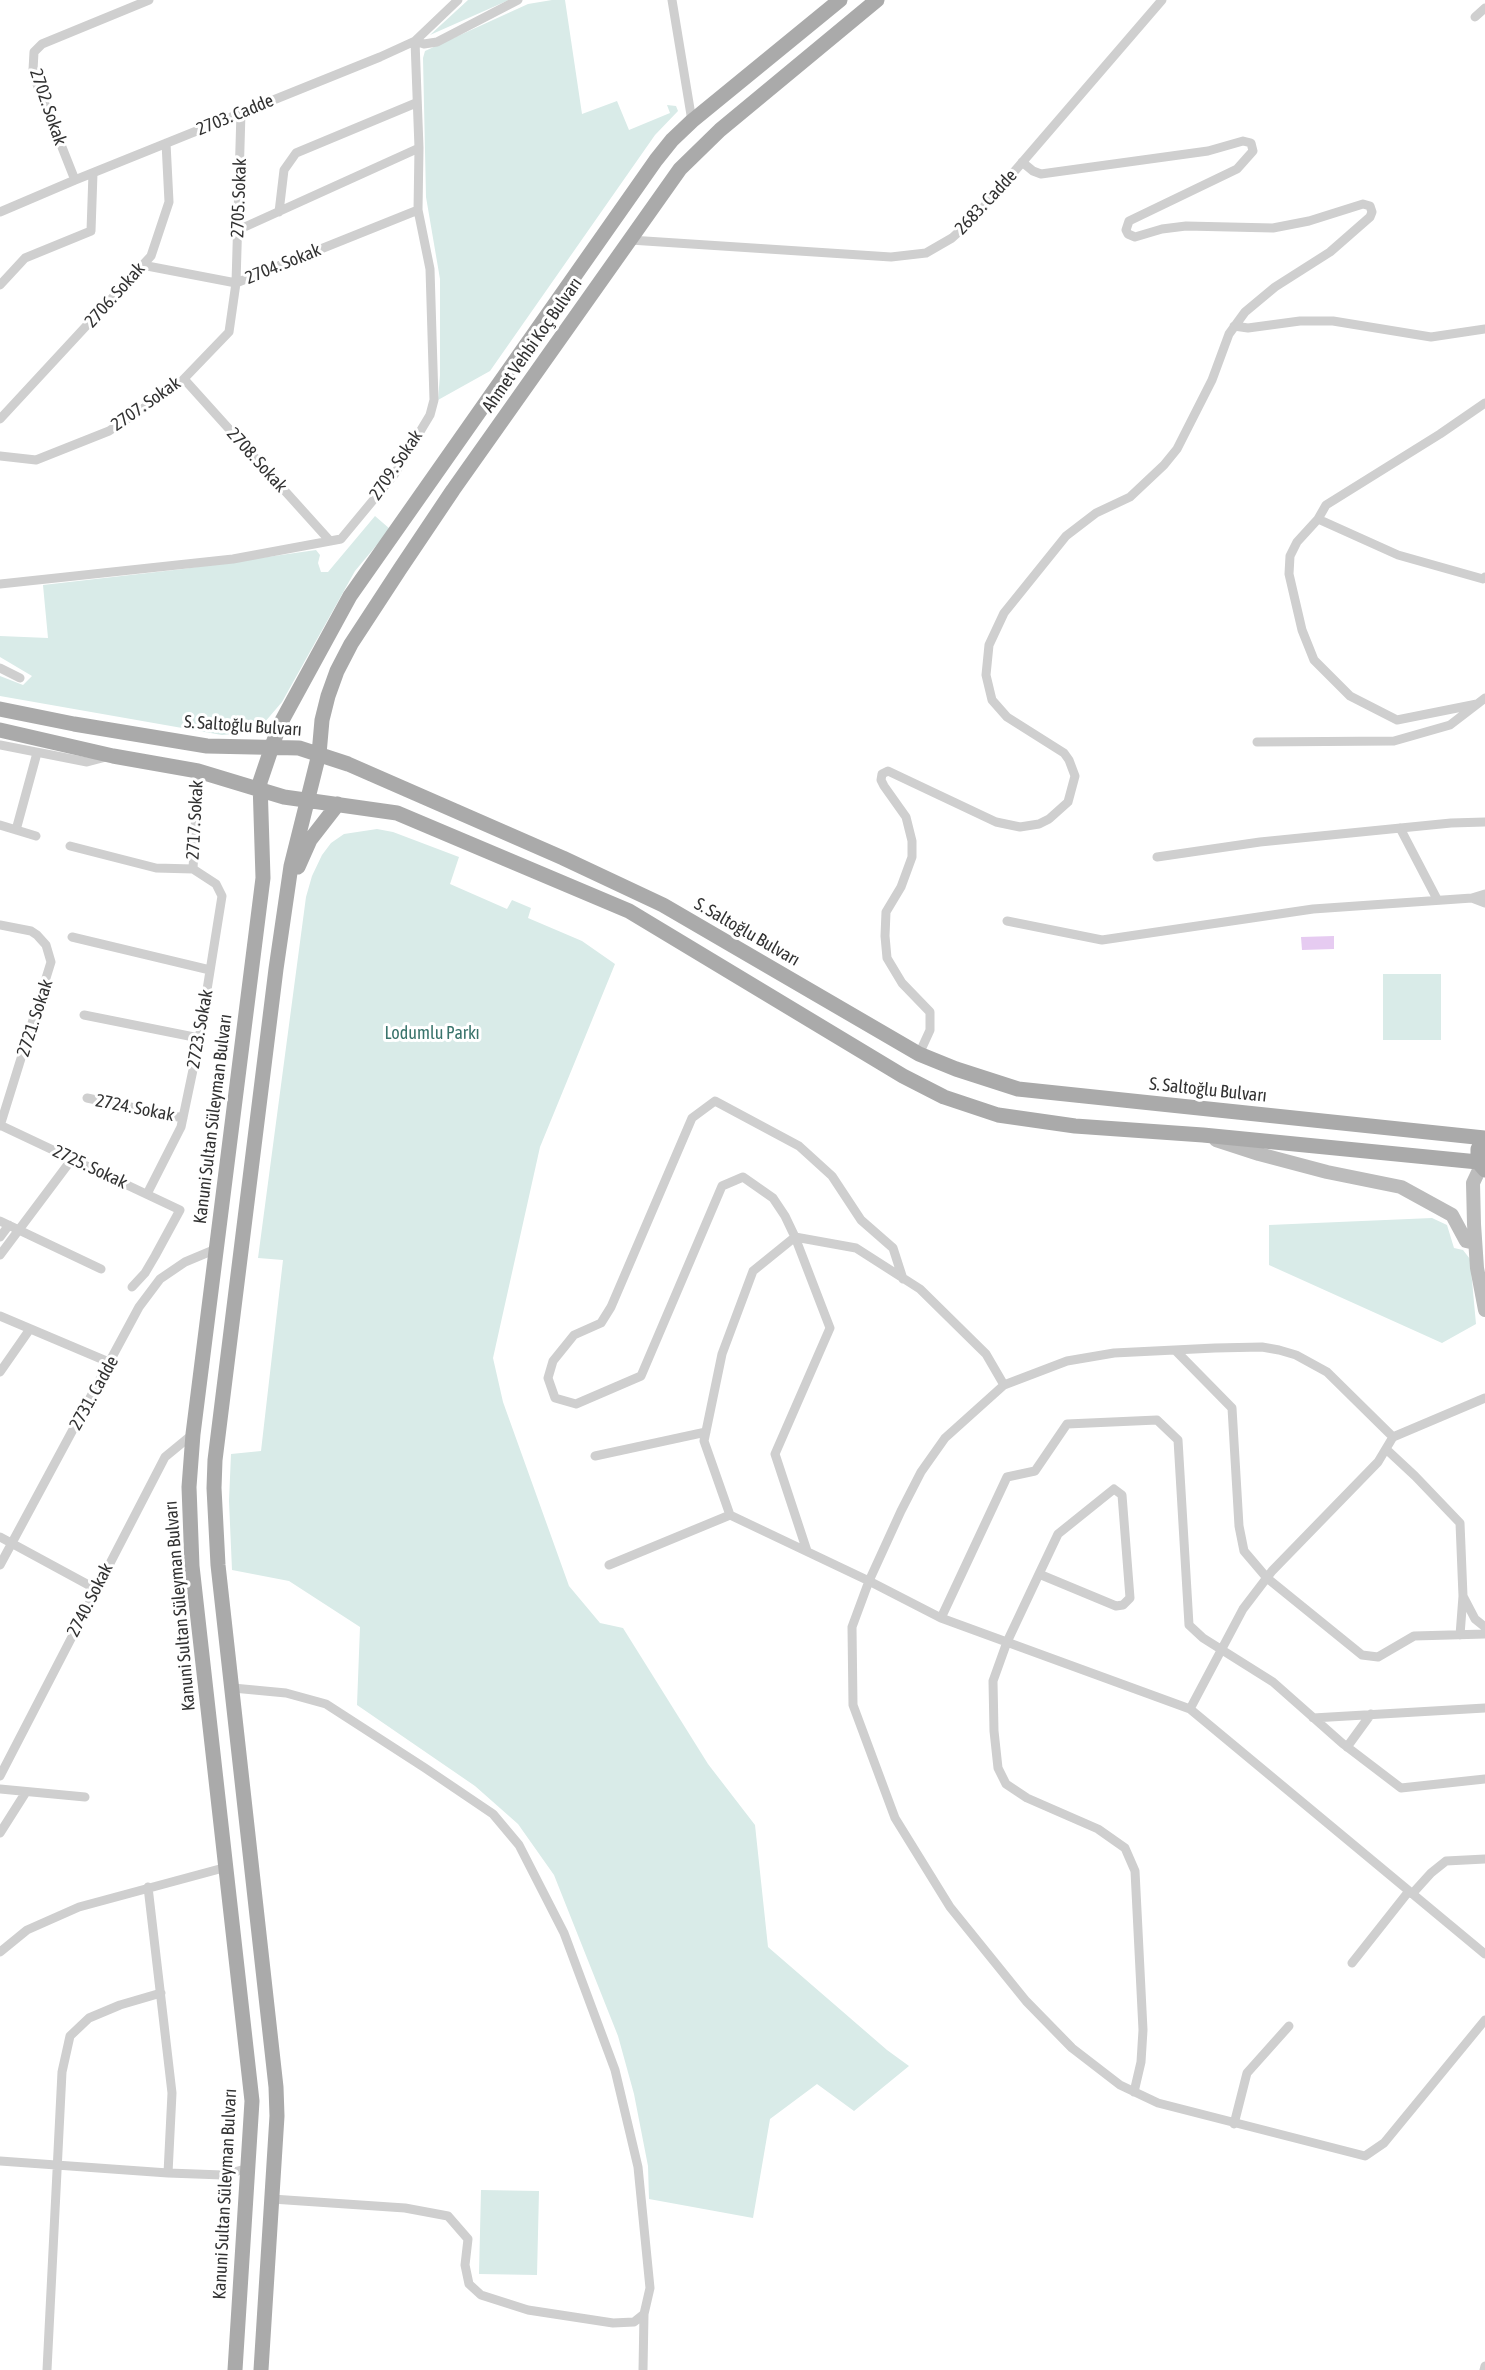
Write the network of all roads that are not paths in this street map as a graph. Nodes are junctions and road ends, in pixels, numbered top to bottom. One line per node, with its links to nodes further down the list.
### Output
1 (149, 0): 18 (street, 2702. Sokak)
2 (458, 0): 10 (street, 2703. Cadde)
3 (518, 0): 10 (street)
4 (672, 0): 13 (street)
5 (840, 0): 13 (main road, Ahmet Vehbi Koç Bulvarı)
6 (877, 0): 23 (main road, Ahmet Vehbi Koç Bulvarı)
7 (1162, 0): 16 (street, 2683. Cadde)
8 (1485, 8): 9 (street)
9 (1475, 16)
10 (415, 41): 11 (street, 2709. Sokak); 12 (street, 2703. Cadde)
11 (416, 103): 15 (street, 2709. Sokak); 21 (street)
12 (242, 112): 14 (street, 2703. Cadde); 22 (street, 2705. Sokak)
13 (692, 121): 47 (main road, Ahmet Vehbi Koç Bulvarı)
14 (166, 143): 17 (street, 2703. Cadde); 24 (street, 2706. Sokak)
15 (419, 148): 19 (street, 2709. Sokak); 21 (street)
16 (1022, 162): 23 (street, 2683. Cadde); 29 (street)
17 (93, 172): 18 (street, 2703. Cadde); 25 (street)
18 (75, 180): 20 (street, 2703. Cadde)
19 (418, 210): 27 (street, 2704. Sokak); 36 (street, 2709. Sokak)
20 (0, 212)
21 (279, 212): 22 (street)
22 (238, 230): 27 (street, 2705. Sokak)
23 (630, 240): 49 (main road, Ahmet Vehbi Koç Bulvarı)
24 (142, 266): 27 (street, 2704. Sokak); 33 (street, 2706. Sokak)
25 (17, 267): 26 (street); 28 (street)
26 (0, 271)
27 (236, 283): 31 (street, 2707. Sokak)
28 (0, 285)
29 (1234, 326): 30 (street); 75 (street)
30 (1485, 329)
31 (184, 379): 34 (street, 2707. Sokak); 36 (street, 2708. Sokak)
32 (1485, 403): 35 (street)
33 (0, 419)
34 (0, 456)
35 (1318, 519): 37 (street); 42 (street)
36 (330, 541): 38 (street, 2709. Sokak)
37 (1485, 577)
38 (0, 584)
39 (0, 668): 40 (street)
40 (20, 678)
41 (1485, 698): 42 (street)
42 (1477, 704): 45 (street)
43 (0, 709): 47 (main road, S. Saltoğlu Bulvarı)
44 (0, 730): 50 (main road)
45 (1257, 742)
46 (0, 745): 48 (street)
47 (270, 747): 49 (main road, S. Saltoğlu Bulvarı); 51 (main road, Ahmet Vehbi Koç Bulvarı)
48 (37, 753): 50 (street); 59 (street)
49 (320, 754): 54 (main road, Ahmet Vehbi Koç Bulvarı); 75 (main road, S. Saltoğlu Bulvarı)
50 (113, 756): 52 (main road)
51 (264, 768): 53 (main road, Kanuni Sultan Süleyman Bulvarı)
52 (198, 771): 53 (main road); 63 (street, 2717. Sokak)
53 (259, 791): 54 (main road); 89 (main road, Kanuni Sultan Süleyman Bulvarı)
54 (307, 801): 55 (main road); 64 (main road)
55 (338, 804): 64 (main road); 79 (main road)
56 (1485, 822): 58 (street)
57 (0, 825): 59 (street)
58 (1400, 828): 62 (street); 67 (street)
59 (16, 830): 60 (street)
60 (36, 836)
61 (70, 846): 63 (street)
62 (1157, 857)
63 (193, 869): 72 (street, 2723. Sokak)
64 (288, 888): 124 (main road)
65 (1485, 894): 66 (street)
66 (1472, 898): 67 (street); 68 (street)
67 (1437, 900): 69 (street)
68 (1485, 903)
69 (1007, 921)
70 (0, 925): 78 (street, 2721. Sokak)
71 (72, 937): 72 (street)
72 (210, 970): 74 (street, 2723. Sokak)
73 (84, 1015): 74 (street)
74 (199, 1038): 77 (street, 2723. Sokak)
75 (919, 1054): 80 (main road, S. Saltoğlu Bulvarı)
76 (87, 1098): 77 (street, 2724. Sokak)
77 (183, 1118): 83 (street, 2723. Sokak)
78 (0, 1125): 81 (street, 2725. Sokak)
79 (1203, 1135): 82 (main road); 88 (street)
80 (1485, 1138): 82 (main road, S. Saltoğlu Bulvarı)
81 (72, 1159): 83 (street, 2725. Sokak); 85 (street)
82 (1482, 1166): 88 (street)
83 (147, 1194): 93 (street, 2725. Sokak)
84 (4, 1223): 85 (street); 86 (street)
85 (19, 1230): 90 (street); 91 (street)
86 (0, 1237)
87 (795, 1237): 92 (street); 92 (street); 102 (street); 110 (street)
88 (1475, 1243): 94 (street)
89 (216, 1249): 98 (street, 2731. Cadde); 103 (main road, Kanuni Sultan Süleyman Bulvarı)
90 (0, 1255)
91 (101, 1269)
92 (903, 1279): 100 (street)
93 (132, 1287)
94 (1485, 1310)
95 (0, 1316): 96 (street)
96 (30, 1329): 98 (street); 99 (street)
97 (1176, 1351): 100 (street); 104 (street); 114 (street)
98 (111, 1363): 109 (street, 2731. Cadde)
99 (0, 1372)
100 (1004, 1385): 115 (street)
101 (1485, 1398): 104 (street)
102 (706, 1432): 106 (street); 107 (street)
103 (193, 1434): 116 (street, 2740. Sokak); 137 (main road, Kanuni Sultan Süleyman Bulvarı)
104 (1393, 1437): 105 (street)
105 (1386, 1449): 114 (street); 117 (street)
106 (595, 1456)
107 (730, 1515): 110 (street); 112 (street)
108 (0, 1537): 109 (street)
109 (10, 1544): 111 (street, 2731. Cadde); 116 (street)
110 (807, 1551): 115 (street)
111 (0, 1565)
112 (609, 1565)
113 (1039, 1574): 113 (street); 122 (street)
114 (1267, 1578): 121 (street); 123 (street)
115 (869, 1581): 118 (street); 146 (street)
116 (96, 1589): 130 (street, 2740. Sokak)
117 (1463, 1596): 119 (street); 121 (street)
118 (941, 1618): 122 (street); 123 (street)
119 (1485, 1628)
120 (1485, 1634): 121 (street)
121 (1460, 1635)
122 (1007, 1642): 126 (street); 146 (street)
123 (1221, 1648): 126 (street); 128 (street)
124 (233, 1688): 152 (main road); 153 (street)
125 (1485, 1708): 127 (street)
126 (1190, 1709): 139 (street)
127 (1371, 1714): 128 (street); 129 (street)
128 (1313, 1718): 129 (street)
129 (1347, 1747): 131 (street)
130 (0, 1776)
131 (1485, 1779)
132 (0, 1789): 133 (street)
133 (26, 1792): 134 (street); 135 (street)
134 (85, 1797)
135 (0, 1833)
136 (1485, 1859): 139 (street)
137 (227, 1867): 138 (street); 150 (main road, Kanuni Sultan Süleyman Bulvarı)
138 (148, 1887): 140 (street); 143 (street)
139 (1410, 1892): 141 (street); 142 (street)
140 (0, 1952)
141 (1485, 1954)
142 (1352, 1963)
143 (161, 1993): 149 (street); 151 (street)
144 (1485, 2020): 147 (street)
145 (1289, 2026): 147 (street)
146 (1134, 2092): 147 (street)
147 (1234, 2124)
148 (0, 2161): 149 (street)
149 (58, 2166): 151 (street); 154 (street)
150 (249, 2168): 151 (street); 155 (main road, Kanuni Sultan Süleyman Bulvarı)
151 (168, 2173)
152 (272, 2199): 153 (street); 156 (main road)
153 (644, 2314): 157 (street)
154 (47, 2370)
155 (235, 2370)
156 (261, 2370)
157 (643, 2370)

